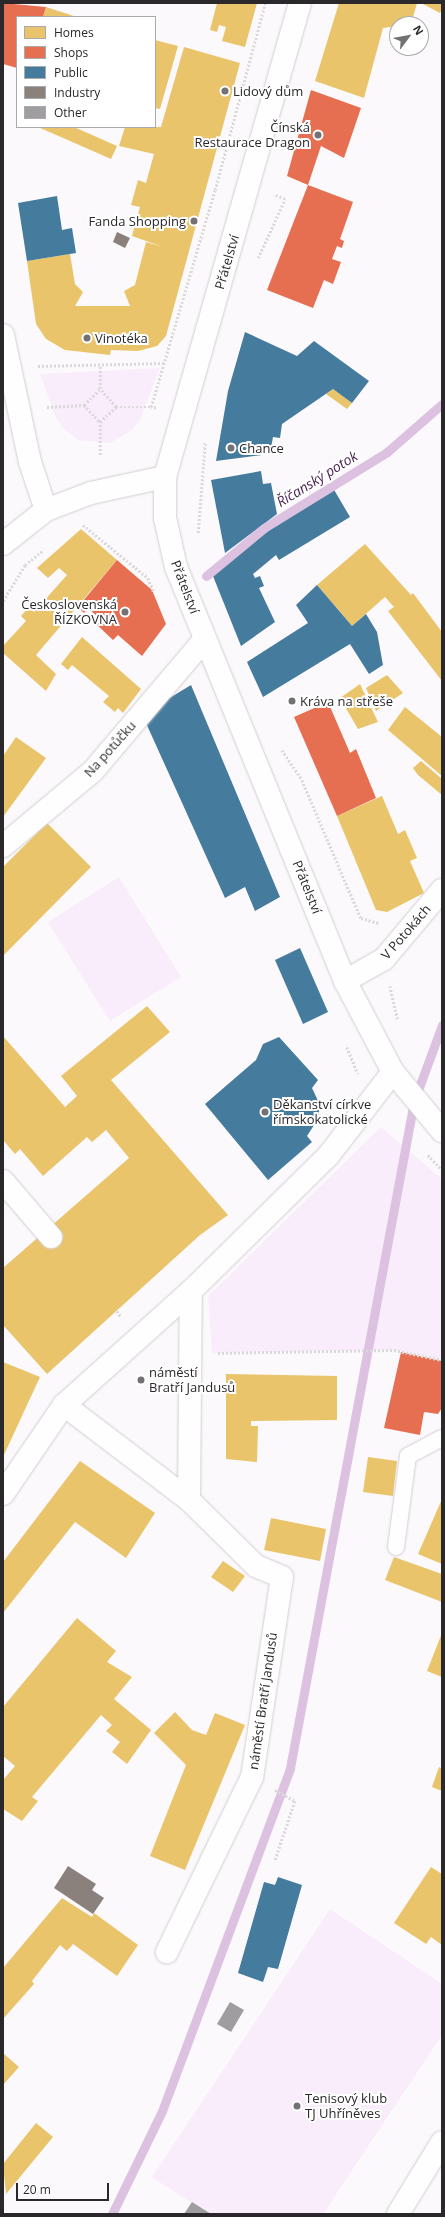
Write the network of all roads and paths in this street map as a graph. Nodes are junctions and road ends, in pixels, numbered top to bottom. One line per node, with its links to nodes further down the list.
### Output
1 (300, 3): 14 (street, Přátelství)
2 (3, 335): 5 (street)
3 (165, 363): 4 (path)
4 (100, 365): 5 (path); 6 (path)
5 (9, 367): 15 (street)
6 (100, 388): 7 (path); 10 (path)
7 (84, 405): 8 (path); 11 (path)
8 (47, 406)
9 (151, 407): 10 (path)
10 (116, 408): 11 (path)
11 (100, 422): 13 (path)
12 (205, 438): 17 (path)
13 (100, 455)
14 (166, 477): 15 (street); 22 (street, Přátelství)
15 (46, 510): 18 (street)
16 (77, 520): 20 (path)
17 (197, 537)
18 (3, 544)
19 (48, 545): 21 (path)
20 (148, 578)
21 (3, 601)
22 (205, 639): 24 (street, Na potůčku); 27 (street, Přátelství)
23 (276, 742): 26 (path)
24 (3, 846)
25 (442, 890): 26 (street, V Potokách)
26 (384, 959): 27 (street, V Potokách); 28 (path)
27 (345, 981): 29 (street, Přátelství)
28 (400, 1028)
29 (398, 1079): 30 (street, Přátelství); 35 (street)
30 (442, 1131)
31 (437, 1166): 32 (path)
32 (442, 1170)
33 (3, 1181): 34 (street)
34 (51, 1237)
35 (191, 1291): 36 (street); 38 (street)
36 (190, 1354): 37 (path); 41 (street)
37 (442, 1360)
38 (64, 1405): 40 (street); 41 (street)
39 (442, 1438): 42 (lane)
40 (3, 1494)
41 (189, 1500): 45 (street, náměstí Bratří Jandusů)
42 (396, 1547)
43 (295, 1802): 44 (path)
44 (276, 1861)
45 (167, 1952)
46 (442, 2142): 47 (street)
47 (398, 2214)

